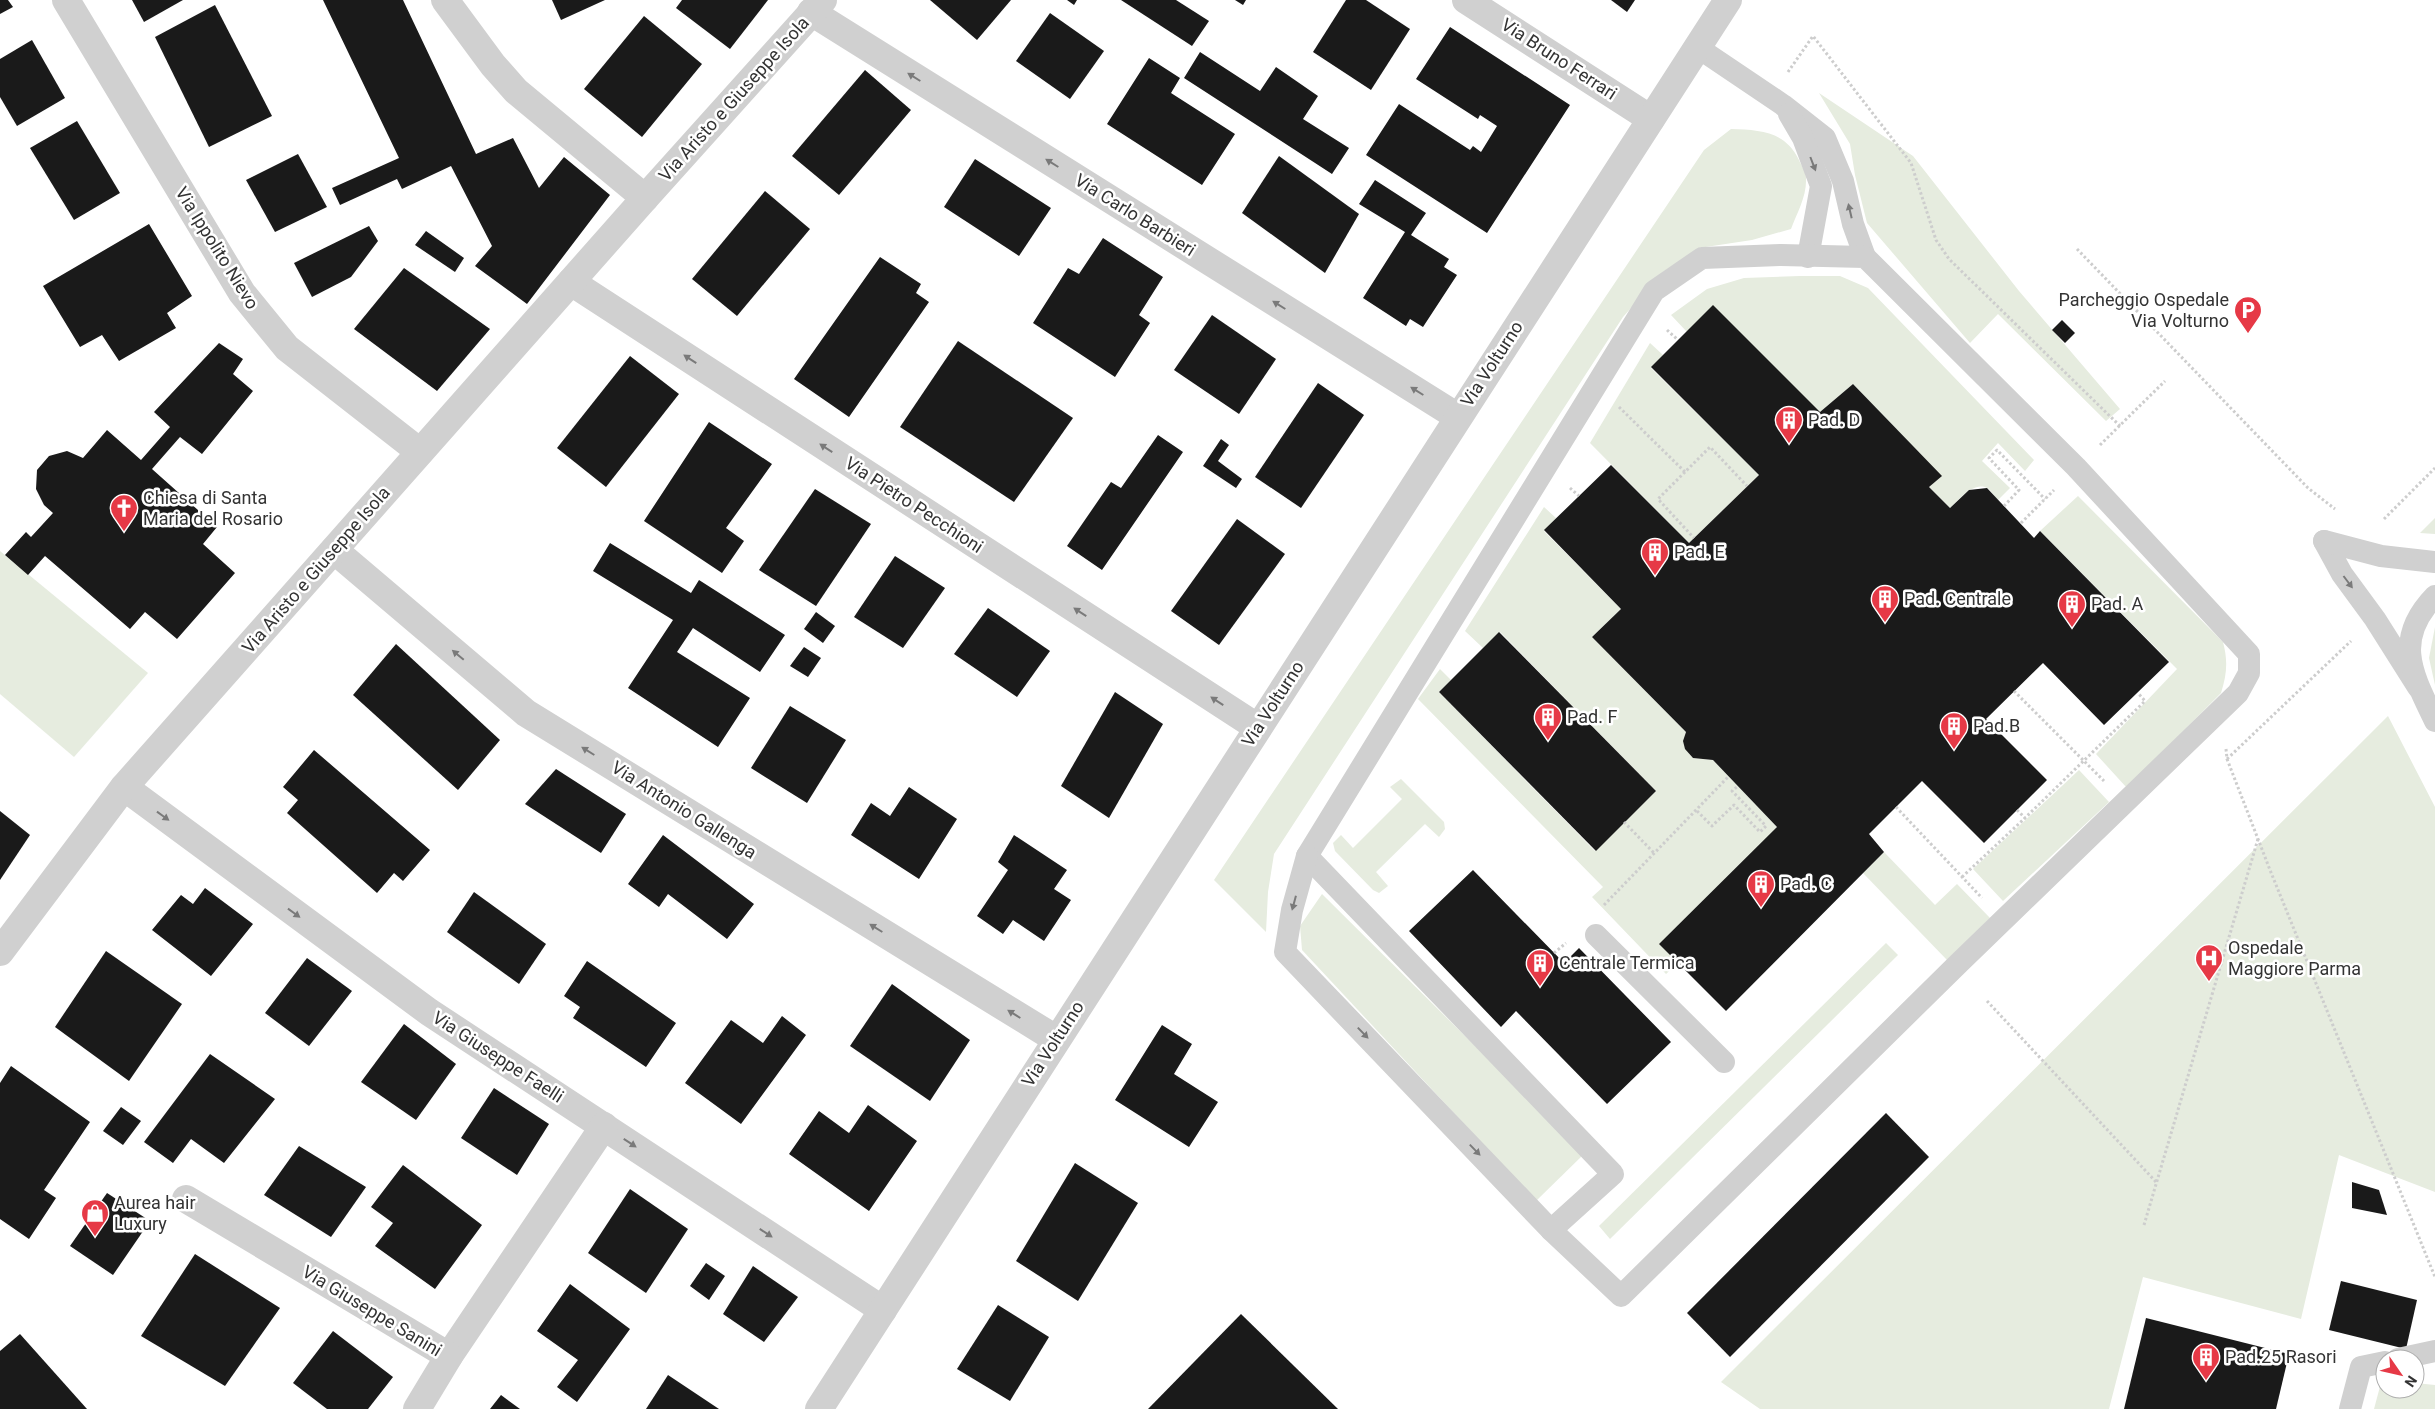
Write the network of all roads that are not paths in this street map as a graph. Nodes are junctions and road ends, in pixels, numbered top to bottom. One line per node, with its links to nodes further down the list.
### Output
1 (66, 0): 14 (street, Via Ippolito Nievo)
2 (445, 0): 9 (street, Via Aristo e Giuseppe Isola)
3 (1466, 0): 8 (street, Via Bruno Ferrari)
4 (1728, 0): 6 (street, Via Volturno)
5 (817, 6): 9 (street, Via Aristo e Giuseppe Isola); 13 (street, Via Carlo Barbieri, one-way to 5)
6 (1697, 47): 7 (lane); 8 (street, Via Volturno)
7 (1777, 101): 10 (lane, one-way to 10); 11 (lane, one-way to 7)
8 (1651, 119): 13 (street, Via Volturno)
9 (645, 198): 12 (street, Via Aristo e Giuseppe Isola)
10 (1808, 257): 11 (lane); 22 (lane)
11 (1865, 257): 29 (lane)
12 (572, 282): 14 (street, Via Aristo e Giuseppe Isola); 20 (street, Via Pietro Pecchioni, one-way to 12)
13 (1458, 417): 20 (street, Via Volturno)
14 (420, 452): 15 (street, Via Aristo e Giuseppe Isola)
15 (334, 550): 21 (street, Via Aristo e Giuseppe Isola); 25 (street, Via Antonio Gallenga, one-way to 15)
16 (2435, 562): 18 (lane, one-way to 18)
17 (2435, 596): 18 (lane)
18 (2418, 687): 19 (lane)
19 (2435, 721)
20 (1257, 727): 25 (street, Via Volturno)
21 (124, 787): 24 (street, Via Aristo e Giuseppe Isola); 27 (street, Via Giuseppe Faelli, one-way to 27)
22 (1307, 856): 29 (lane, one-way to 29); 29 (lane)
23 (1596, 935): 26 (lane)
24 (0, 952)
25 (1056, 1039): 30 (street, Via Volturno)
26 (1724, 1062)
27 (604, 1126): 30 (street, Via Giuseppe Faelli, one-way to 30); 31 (street, Via Giuseppe Sanini)
28 (186, 1199): 31 (street, Via Giuseppe Sanini)
29 (1551, 1230)
30 (883, 1310): 34 (street, Via Volturno)
31 (449, 1356): 33 (street)
32 (2375, 1364): 35 (lane)
33 (417, 1409)
34 (819, 1409)
35 (2350, 1409)

